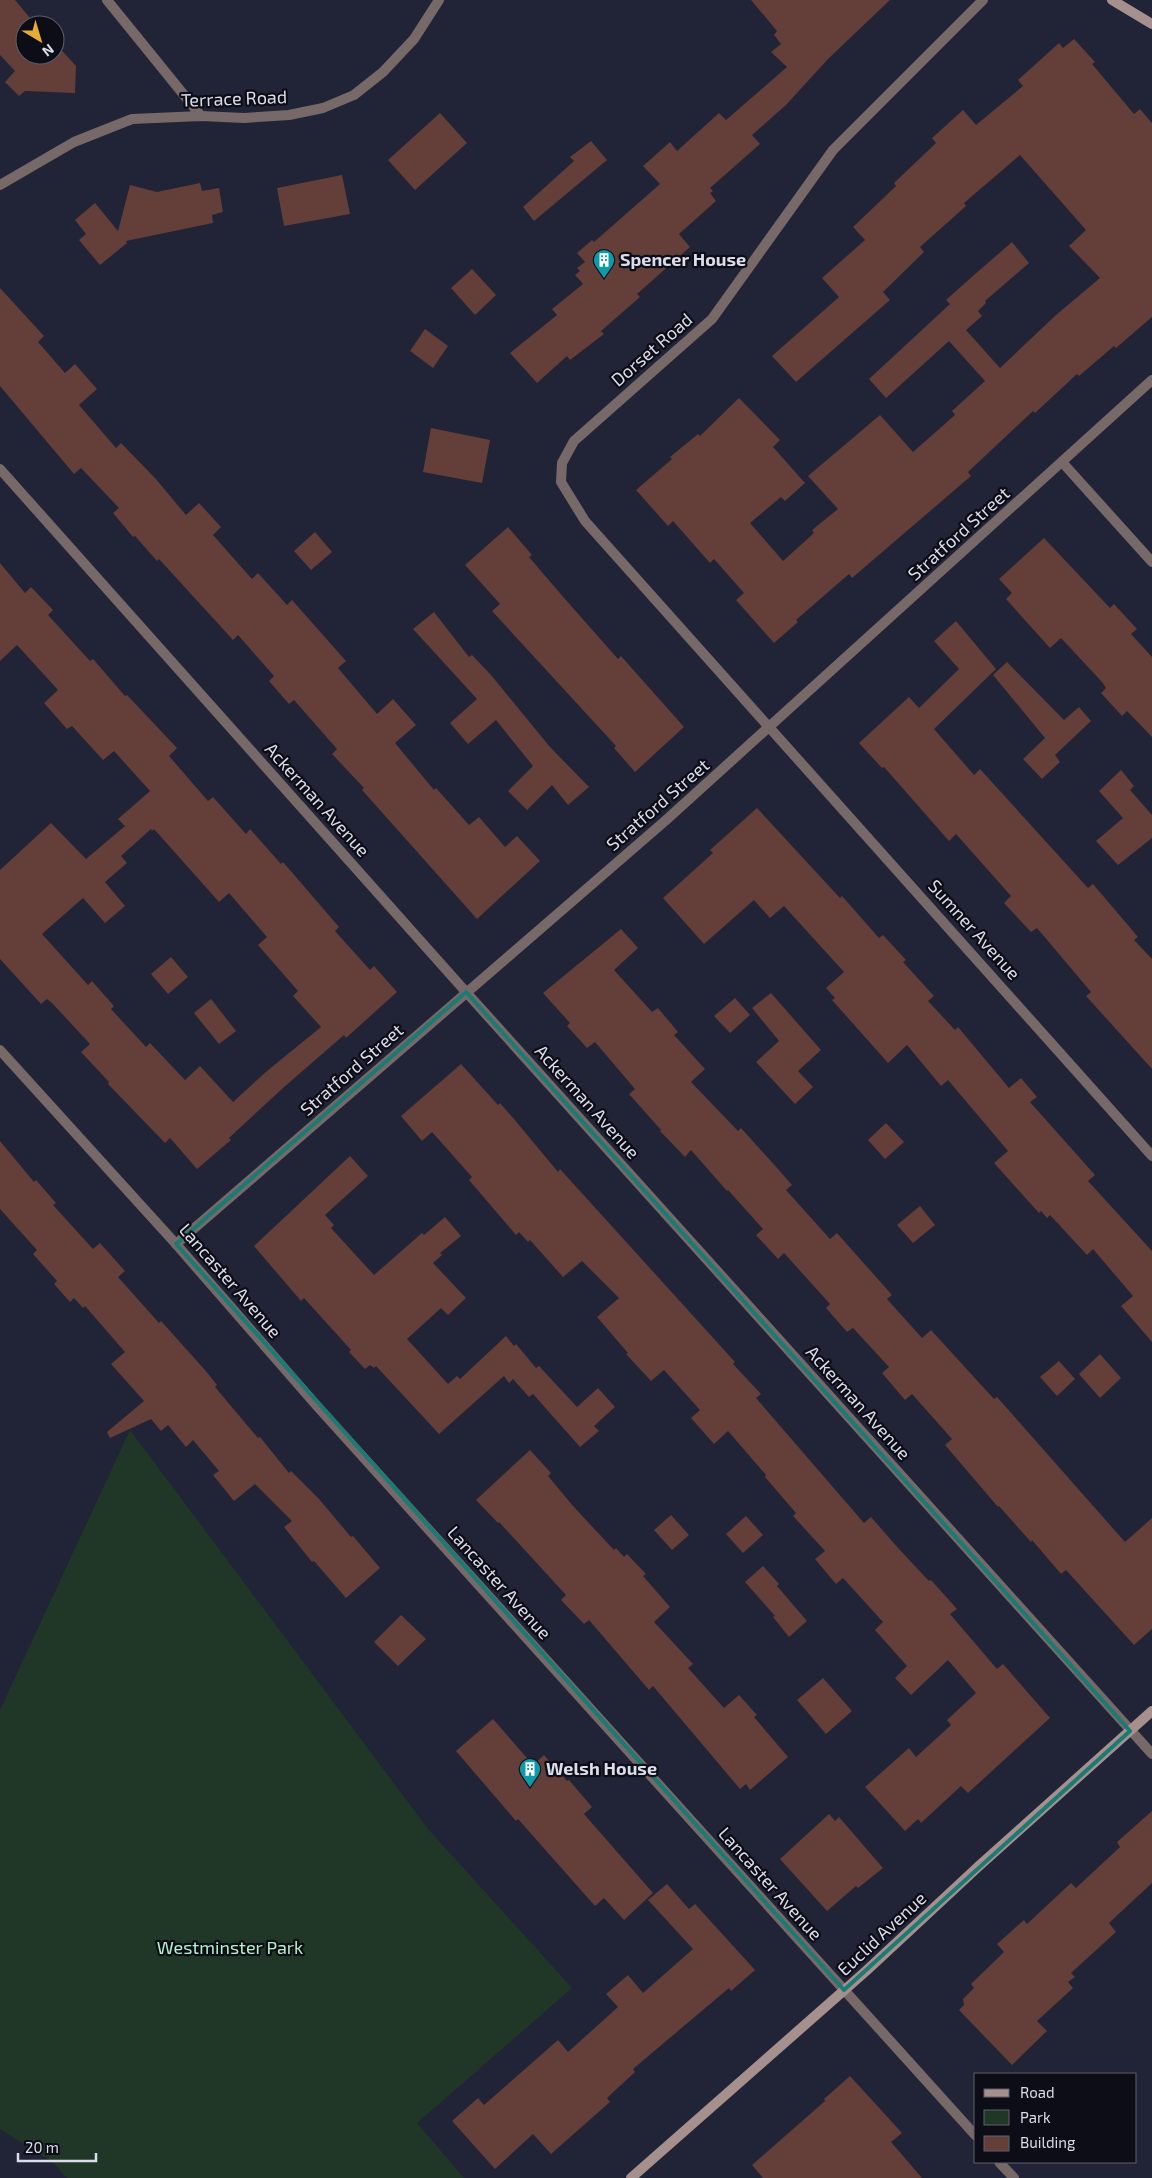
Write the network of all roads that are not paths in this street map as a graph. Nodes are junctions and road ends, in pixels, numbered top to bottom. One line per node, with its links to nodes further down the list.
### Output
1 (108, 0): 6 (street)
2 (439, 0): 6 (street, Terrace Road)
3 (983, 0): 12 (street, Dorset Road)
4 (1112, 0): 5 (street)
5 (1152, 24)
6 (201, 116): 7 (street, Terrace Road)
7 (0, 185)
8 (1152, 380): 9 (street, Stratford Street)
9 (1062, 462): 11 (street); 12 (street, Stratford Street)
10 (0, 469): 13 (street, Ackerman Avenue)
11 (1152, 562)
12 (770, 727): 13 (street, Stratford Street); 15 (street, Sumner Avenue)
13 (466, 992): 16 (street, Stratford Street); 18 (street, Ackerman Avenue)
14 (0, 1050): 16 (street, Lancaster Avenue)
15 (1152, 1156)
16 (176, 1244): 20 (street, Lancaster Avenue)
17 (1152, 1711): 18 (street, Euclid Avenue)
18 (1130, 1731): 19 (street, Ackerman Avenue); 20 (street, Euclid Avenue)
19 (1152, 1754)
20 (844, 1990): 21 (street, Lancaster Avenue); 23 (street, Euclid Avenue)
21 (974, 2134)
22 (1000, 2163): 24 (street)
23 (631, 2178)
24 (1014, 2178)

